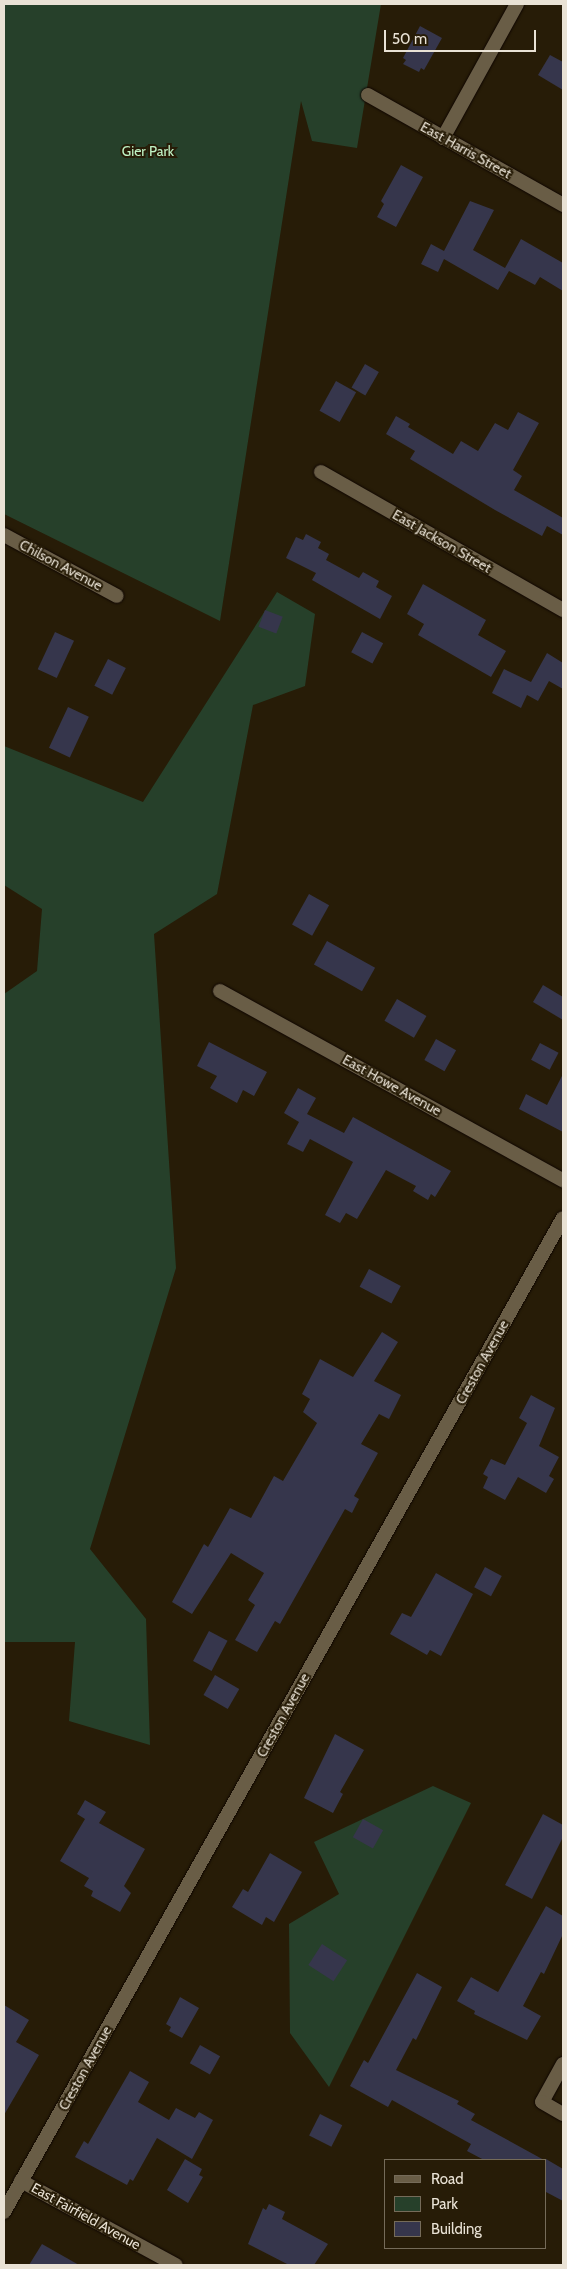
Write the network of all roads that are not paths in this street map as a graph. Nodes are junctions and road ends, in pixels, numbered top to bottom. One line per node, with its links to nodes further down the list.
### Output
1 (517, 4): 3 (street)
2 (368, 95): 3 (street, East Harris Street)
3 (443, 138): 4 (street, East Harris Street)
4 (563, 205)
5 (321, 472): 8 (street, East Jackson Street)
6 (4, 535): 7 (street, Chilson Avenue)
7 (117, 596)
8 (563, 610)
9 (220, 991): 10 (street, East Howe Avenue)
10 (563, 1180)
11 (563, 1218): 14 (street, Creston Avenue)
12 (563, 2064): 13 (street)
13 (563, 2114)
14 (21, 2180): 15 (street, Creston Avenue); 16 (street, East Fairfield Avenue)
15 (4, 2212)
16 (176, 2265)

